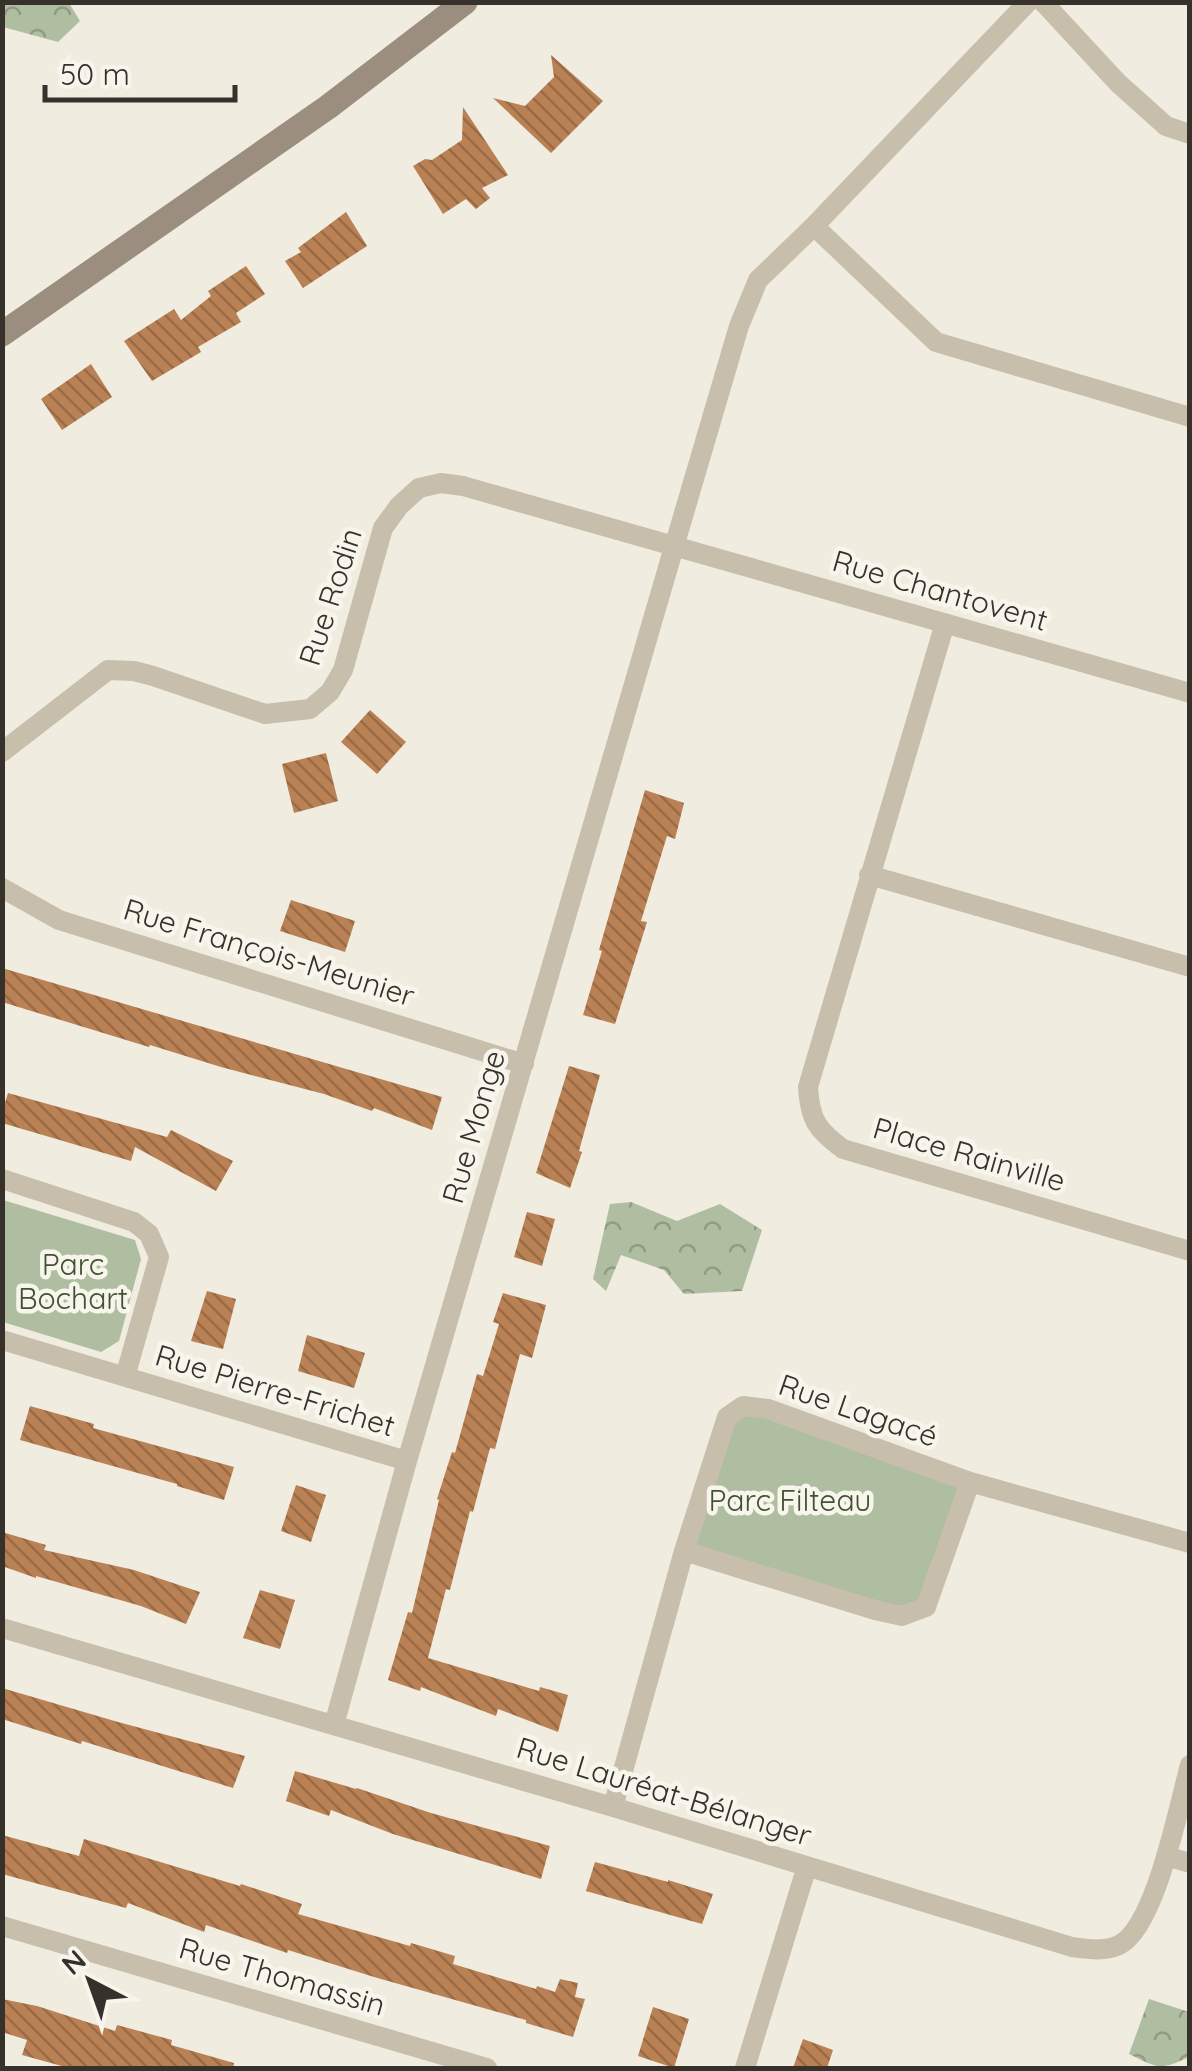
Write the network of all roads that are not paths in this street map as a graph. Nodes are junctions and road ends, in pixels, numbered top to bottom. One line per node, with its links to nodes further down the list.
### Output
1 (465, 2): 6 (main road)
2 (1028, 2): 5 (street, Rue Monge)
3 (1043, 2): 4 (street)
4 (1190, 134)
5 (814, 226): 7 (street); 8 (street, Rue Monge)
6 (2, 334)
7 (1190, 417)
8 (674, 547): 9 (street, Rue Chantovent); 11 (street, Rue Rodin); 15 (street, Rue Monge)
9 (944, 623): 10 (street, Rue Chantovent); 12 (street, Place Rainville)
10 (1190, 693)
11 (2, 752)
12 (869, 876): 14 (street); 17 (street, Place Rainville)
13 (2, 888): 15 (street, Rue François-Meunier)
14 (1190, 966)
15 (524, 1064): 20 (street, Rue Monge)
16 (2, 1179): 19 (street, Rue Pierre-Frichet)
17 (1190, 1251)
18 (2, 1340): 19 (street, Rue Pierre-Frichet)
19 (125, 1377): 20 (street, Rue Pierre-Frichet)
20 (408, 1462): 25 (street, Rue Monge)
21 (970, 1482): 22 (street, Rue Lagacé); 23 (street); 23 (street, Rue Lagacé)
22 (1190, 1543)
23 (684, 1550): 27 (street, Rue Lagacé)
24 (2, 1628): 25 (street, Rue Lauréat-Bélanger)
25 (334, 1725): 27 (street, Rue Lauréat-Bélanger)
26 (1190, 1764): 28 (street, Rue Lauréat-Bélanger)
27 (613, 1807): 30 (street, Rue Lauréat-Bélanger)
28 (1166, 1856): 29 (street); 30 (street, Rue Lauréat-Bélanger)
29 (1190, 1863)
30 (807, 1866): 33 (street)
31 (2, 1926): 32 (street, Rue Thomassin)
32 (487, 2068)
33 (745, 2068)

